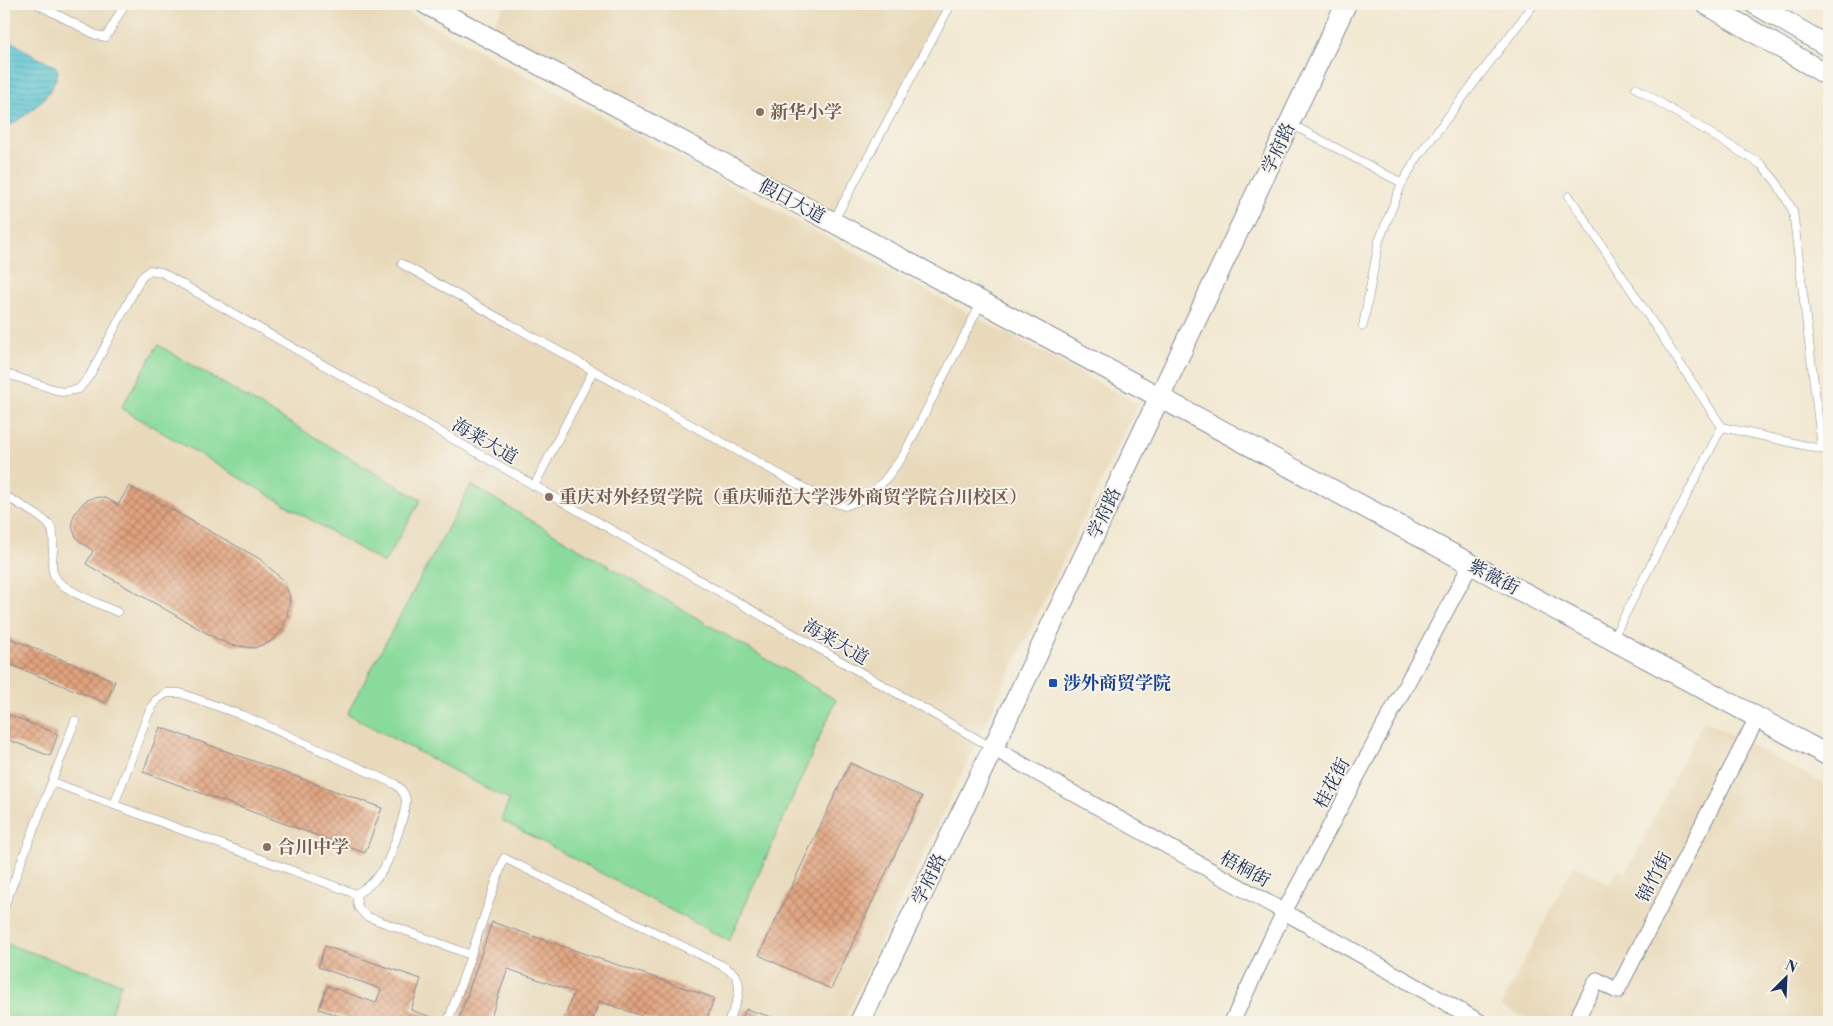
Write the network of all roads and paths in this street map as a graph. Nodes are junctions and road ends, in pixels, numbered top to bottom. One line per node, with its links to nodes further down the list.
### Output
1 (37, 4): 2 (lane)
2 (125, 4)
3 (426, 4): 15 (street, 假日大道)
4 (951, 4): 15 (lane)
5 (1346, 4): 12 (street, 学府路)
6 (1534, 4): 13 (lane)
7 (1706, 4): 10 (street)
8 (1755, 4): 9 (street)
9 (1829, 47)
10 (1829, 76)
11 (1636, 88): 23 (lane)
12 (1290, 123): 13 (lane); 21 (street, 学府路)
13 (1402, 183): 18 (lane)
14 (1569, 196): 22 (lane)
15 (832, 222): 17 (street, 假日大道)
16 (402, 264): 19 (lane)
17 (981, 302): 19 (lane); 21 (street, 假日大道)
18 (1363, 326)
19 (594, 370): 24 (lane)
20 (4, 373): 24 (lane, 海莱大道)
21 (1159, 398): 26 (street, 紫薇街); 31 (street, 学府路)
22 (1722, 427): 23 (lane); 28 (lane)
23 (1826, 450)
24 (534, 486): 31 (lane, 海莱大道)
25 (4, 495): 27 (lane)
26 (1471, 564): 28 (street, 紫薇街); 37 (street, 桂花街)
27 (117, 612)
28 (1612, 640): 29 (street, 紫薇街)
29 (1757, 718): 32 (street, 紫薇街); 44 (street, 锦竹街)
30 (75, 721): 33 (lane)
31 (993, 748): 37 (street, 梧桐街); 41 (street, 学府路)
32 (1829, 756)
33 (52, 782): 34 (lane); 36 (lane)
34 (114, 805): 35 (lane); 35 (lane)
35 (356, 894): 38 (lane)
36 (4, 907)
37 (1284, 912): 42 (street, 桂花街); 43 (street, 梧桐街)
38 (471, 955): 39 (lane); 40 (lane)
39 (448, 1022)
40 (728, 1022)
41 (860, 1022)
42 (1232, 1022)
43 (1480, 1022)
44 (1575, 1022)

